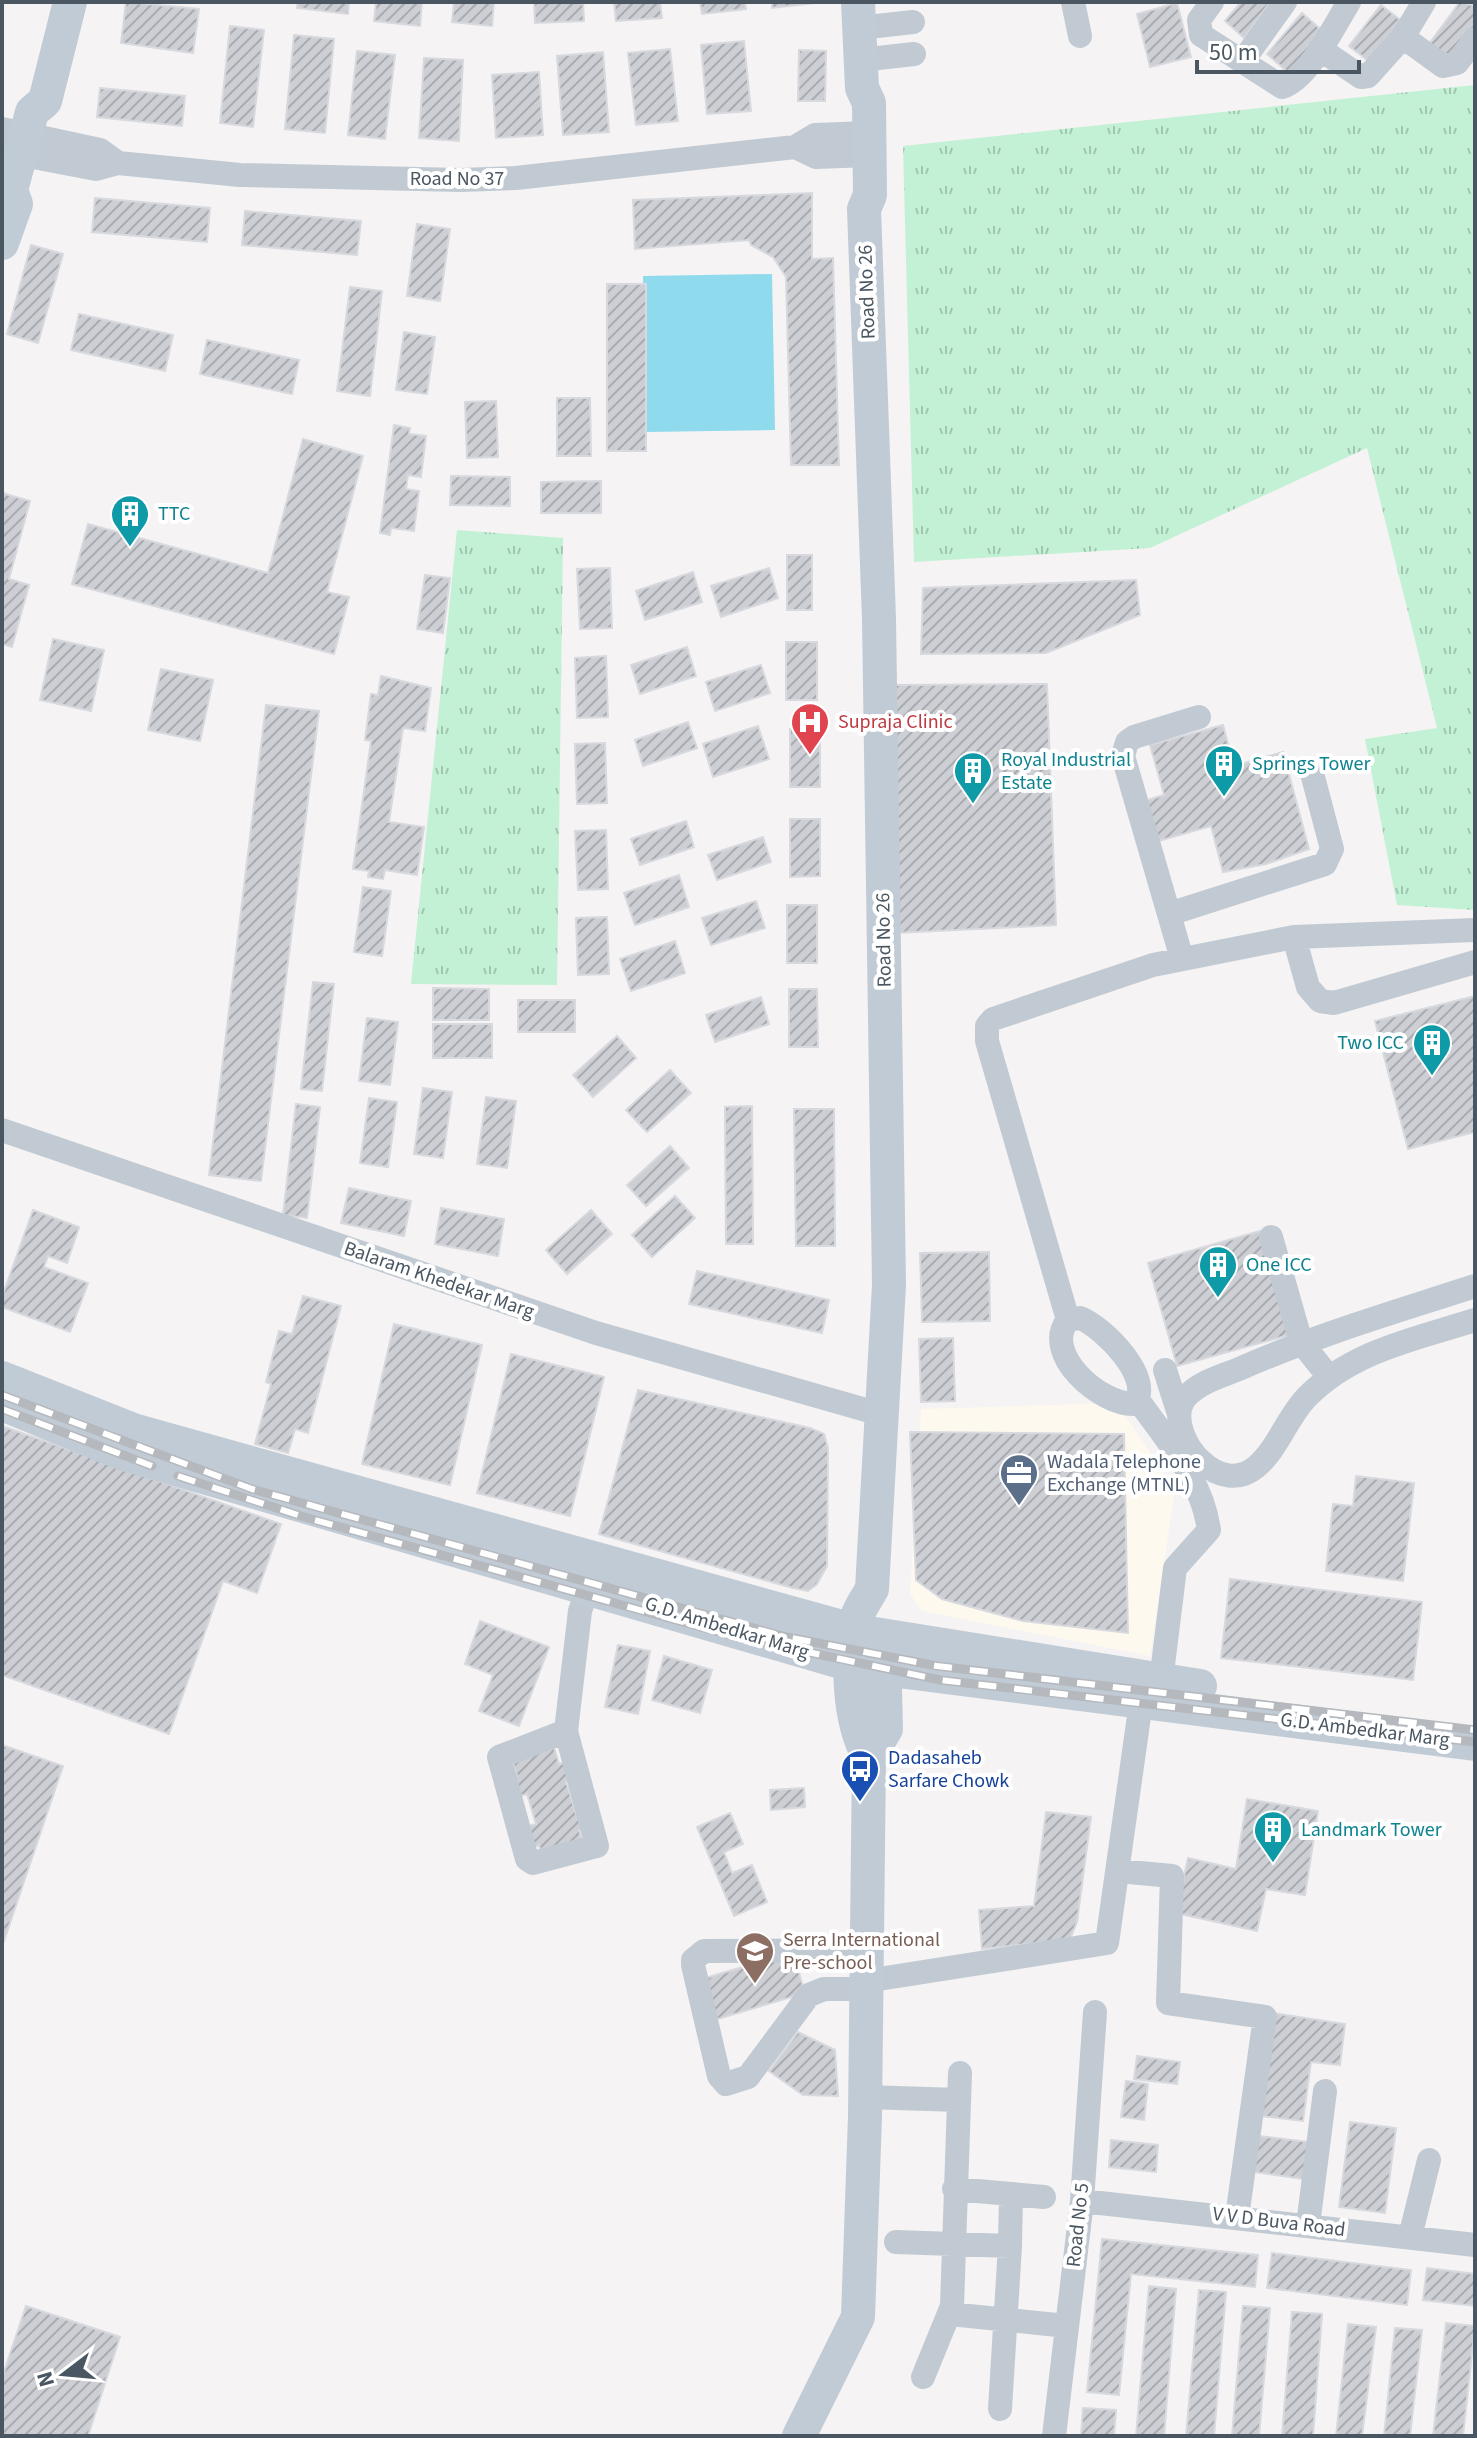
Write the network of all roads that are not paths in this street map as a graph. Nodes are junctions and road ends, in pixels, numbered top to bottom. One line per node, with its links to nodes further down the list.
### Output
1 (70, 2): 16 (main road)
2 (1073, 2): 8 (street)
3 (1212, 2): 14 (street)
4 (1285, 2): 14 (street)
5 (1349, 2): 12 (street)
6 (1424, 2): 9 (street)
7 (913, 22): 11 (street)
8 (1080, 36)
9 (1403, 37): 10 (street); 12 (street)
10 (1475, 39)
11 (860, 44): 13 (street); 15 (main road, Road No 26)
12 (1320, 49): 14 (street)
13 (914, 54)
14 (1242, 62)
15 (862, 144): 16 (street, Road No 37); 39 (main road, Road No 26)
16 (22, 145): 17 (main road)
17 (2, 243)
18 (1199, 717): 20 (street)
19 (1313, 777): 20 (street)
20 (1169, 914): 23 (street)
21 (1475, 930): 22 (street)
22 (1294, 937): 23 (street); 24 (street)
23 (1182, 959): 29 (street)
24 (1475, 962)
25 (2, 1130): 39 (street, Balaram Khedekar Marg)
26 (1271, 1237): 31 (street)
27 (1475, 1286): 28 (street)
28 (1398, 1311): 31 (street); 32 (street)
29 (1068, 1320): 36 (street); 36 (street)
30 (1475, 1320): 32 (street)
31 (1301, 1342): 34 (street); 38 (street)
32 (1407, 1342): 34 (street)
33 (1170, 1368): 38 (street)
34 (1329, 1377): 38 (street)
35 (2, 1378): 40 (main road, G.D. Ambedkar Marg)
36 (1138, 1400): 44 (street)
37 (2, 1404): 40 (main road, G.D. Ambedkar Marg)
38 (1182, 1406)
39 (880, 1414): 42 (main road, Road No 26)
40 (283, 1485): 41 (main road, G.D. Ambedkar Marg)
41 (581, 1575): 42 (main road, G.D. Ambedkar Marg); 43 (main road, G.D. Ambedkar Marg); 46 (street)
42 (870, 1634): 43 (main road, Road No 26); 44 (main road, G.D. Ambedkar Marg)
43 (867, 1668): 44 (main road, G.D. Ambedkar Marg); 50 (main road, Road No 26)
44 (1149, 1687): 45 (main road, G.D. Ambedkar Marg); 47 (main road, G.D. Ambedkar Marg); 48 (street)
45 (1475, 1720)
46 (566, 1731): 46 (street)
47 (1475, 1744)
48 (1118, 1871): 50 (street); 62 (street)
49 (821, 1950): 50 (street); 51 (street); 51 (street)
50 (866, 1973): 51 (street); 55 (main road, Road No 26)
51 (824, 1989)
52 (1095, 2012): 61 (street, Road No 5)
53 (960, 2073): 56 (street)
54 (1325, 2091): 63 (street)
55 (865, 2097): 56 (street); 74 (main road, Road No 26)
56 (959, 2100): 58 (street)
57 (1429, 2160): 64 (street)
58 (954, 2189): 59 (street); 66 (street)
59 (1011, 2194): 60 (street); 68 (street)
60 (1044, 2197)
61 (1082, 2201): 62 (street, V V D Buva Road); 71 (street, Road No 5)
62 (1237, 2217): 63 (street, V V D Buva Road)
63 (1308, 2225): 64 (street, V V D Buva Road)
64 (1410, 2237): 67 (street, V V D Buva Road)
65 (896, 2242): 66 (street)
66 (953, 2244): 68 (street); 69 (street)
67 (1475, 2245)
68 (1010, 2246): 70 (street)
69 (950, 2314): 70 (street); 72 (street)
70 (1005, 2319): 71 (street); 73 (street)
71 (1067, 2326): 75 (street, Road No 5)
72 (923, 2377)
73 (1000, 2409)
74 (799, 2436)
75 (1054, 2436)

